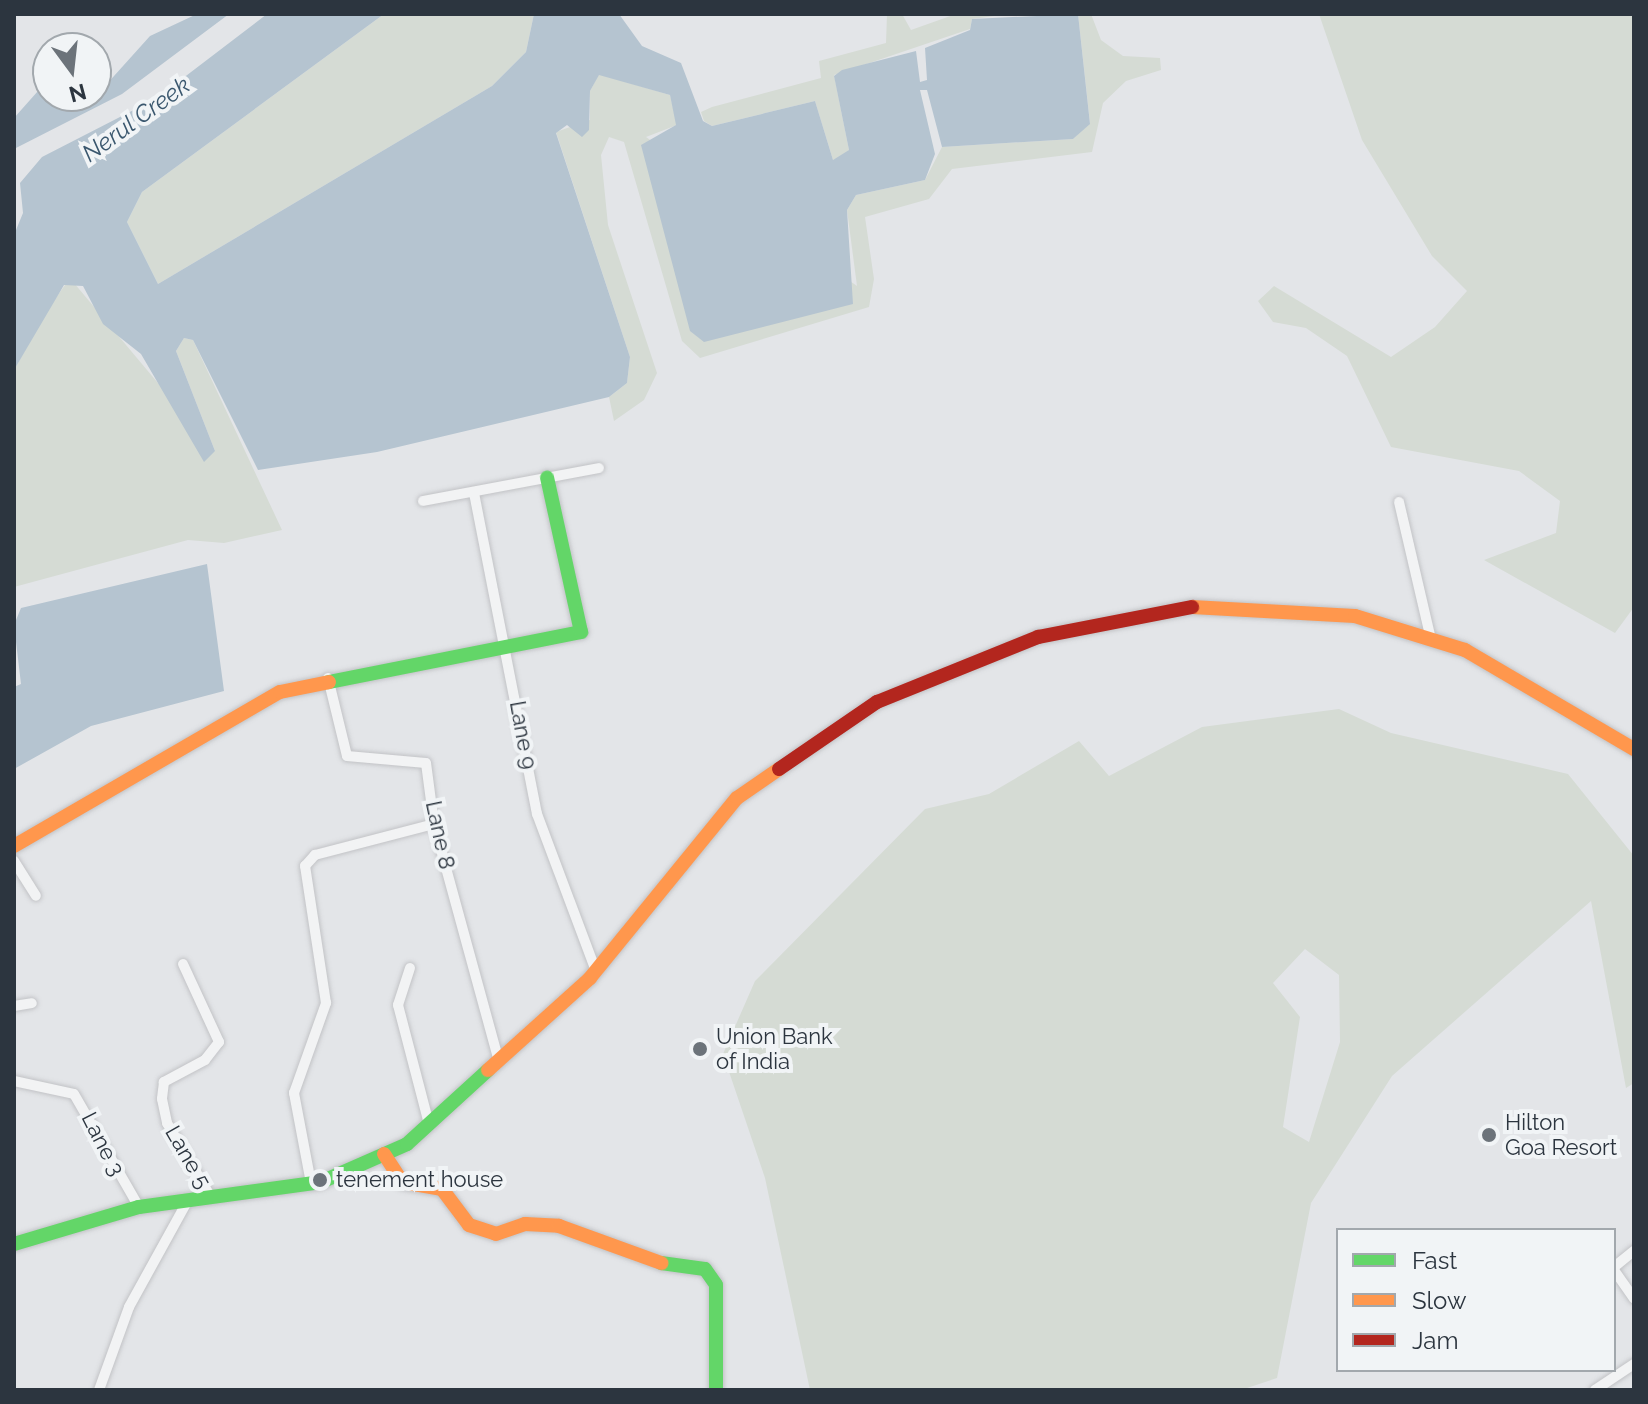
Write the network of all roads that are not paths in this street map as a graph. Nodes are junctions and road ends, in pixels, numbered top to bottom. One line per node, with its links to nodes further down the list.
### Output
1 (599, 468): 2 (street)
2 (547, 478): 3 (street); 7 (main road)
3 (474, 493): 4 (street); 7 (street, Lane 9)
4 (423, 501)
5 (1399, 502): 6 (street)
6 (1431, 640): 9 (main road); 16 (main road)
7 (508, 648): 8 (main road); 16 (street, Lane 9)
8 (328, 678): 10 (street, Lane 8); 11 (main road)
9 (1634, 749)
10 (434, 824): 19 (street, Lane 8); 23 (street)
11 (14, 846)
12 (14, 861): 13 (street)
13 (36, 896)
14 (183, 964): 24 (street, Lane 5)
15 (410, 968): 21 (street)
16 (596, 971): 19 (main road)
17 (32, 1003): 18 (street)
18 (14, 1006)
19 (499, 1061): 21 (main road)
20 (14, 1081): 26 (street, Lane 3)
21 (429, 1124): 22 (main road)
22 (384, 1154): 23 (main road); 34 (main road)
23 (311, 1183): 24 (main road)
24 (211, 1197): 25 (main road)
25 (188, 1200): 26 (main road); 33 (street)
26 (139, 1207): 27 (main road)
27 (14, 1244)
28 (1634, 1251): 29 (street)
29 (1616, 1266)
30 (1616, 1271): 31 (street)
31 (1634, 1299)
32 (1634, 1364): 35 (street)
33 (99, 1390)
34 (716, 1390)
35 (1595, 1390)

